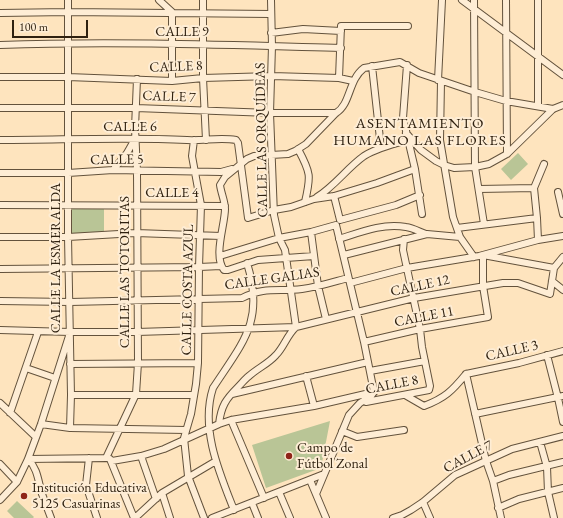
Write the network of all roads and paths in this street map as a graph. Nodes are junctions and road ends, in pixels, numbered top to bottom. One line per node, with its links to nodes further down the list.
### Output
1 (68, 0): 11 (street, CALLE LA ESMERALDA)
2 (159, 0): 12 (street)
3 (203, 0): 13 (street)
4 (271, 0): 15 (street, CALLE LAS ORQUÍDEAS)
5 (442, 0): 36 (street)
6 (462, 0): 10 (street)
7 (474, 0): 10 (street)
8 (506, 0): 18 (street)
9 (538, 0): 26 (street)
10 (474, 8): 18 (street); 39 (street)
11 (68, 12): 12 (street); 14 (street); 20 (street, CALLE LA ESMERALDA)
12 (172, 12): 13 (street); 21 (street)
13 (203, 12): 15 (street); 22 (street)
14 (0, 13)
15 (271, 14): 19 (street, CALLE LAS ORQUÍDEAS)
16 (408, 26): 17 (street)
17 (341, 28): 19 (street); 25 (street)
18 (506, 32): 26 (street); 40 (street)
19 (271, 33): 24 (street, CALLE LAS ORQUÍDEAS)
20 (68, 42): 21 (street, CALLE 9); 23 (street, CALLE 9); 32 (street, CALLE LA ESMERALDA)
21 (173, 44): 22 (street, CALLE 9); 37 (street)
22 (203, 44): 24 (street, CALLE 9); 33 (street)
23 (0, 45)
24 (272, 46): 25 (street, CALLE 9); 30 (street, CALLE LAS ORQUÍDEAS)
25 (341, 48): 34 (street)
26 (538, 57): 29 (street); 42 (street)
27 (407, 65): 28 (street); 36 (street); 50 (street)
28 (372, 66): 38 (street); 57 (street)
29 (563, 75)
30 (272, 76): 33 (street, CALLE 8); 34 (street, CALLE 8); 49 (street, CALLE LAS ORQUÍDEAS)
31 (0, 77): 32 (street, CALLE 8)
32 (68, 77): 35 (street, CALLE 8); 43 (street, CALLE LA ESMERALDA)
33 (203, 78): 37 (street, CALLE 8); 47 (street)
34 (339, 78): 38 (street, CALLE 8)
35 (137, 80): 37 (street, CALLE 8); 45 (street, CALLE LAS TOTORITAS)
36 (439, 80): 39 (street); 63 (street)
37 (172, 81)
38 (353, 81): 48 (street)
39 (475, 92): 40 (street); 64 (street)
40 (506, 101): 42 (street); 59 (street)
41 (563, 105): 46 (street)
42 (538, 106): 46 (street)
43 (68, 107): 44 (street, CALLE 7); 45 (street, CALLE 7); 53 (street, CALLE LA ESMERALDA)
44 (0, 108)
45 (136, 108): 47 (street, CALLE 7); 51 (street, CALLE LAS TOTORITAS)
46 (553, 109): 59 (street)
47 (204, 110): 49 (street, CALLE 7); 55 (street)
48 (336, 113): 49 (street, CALLE 7); 58 (street)
49 (270, 114): 60 (street, CALLE LAS ORQUÍDEAS)
50 (406, 133): 56 (street); 63 (street)
51 (135, 138): 53 (street, CALLE 6); 54 (street, CALLE 6); 67 (street); 68 (street, CALLE LAS TOTORITAS)
52 (0, 140): 53 (street, CALLE 6)
53 (68, 140): 71 (street, CALLE LA ESMERALDA)
54 (194, 140): 55 (street, CALLE 6); 69 (street, CALLE COSTA AZUL)
55 (206, 140): 61 (street, CALLE 6)
56 (408, 140): 57 (street); 66 (street)
57 (381, 148): 77 (street)
58 (298, 149): 60 (street); 78 (street)
59 (506, 154): 64 (street)
60 (272, 155): 61 (street); 84 (street, CALLE LAS ORQUÍDEAS)
61 (241, 164): 65 (street); 84 (street)
62 (544, 164): 72 (street)
63 (444, 165): 64 (street); 90 (street)
64 (475, 167): 73 (street)
65 (234, 169): 69 (street, CALLE 5); 83 (street)
66 (415, 169): 75 (street); 76 (street)
67 (113, 170): 68 (street, CALLE 5); 71 (street, CALLE 5)
68 (137, 171): 69 (street, CALLE 5); 81 (street, CALLE LAS TOTORITAS)
69 (194, 171): 82 (street, CALLE COSTA AZUL)
70 (0, 173): 71 (street, CALLE 5)
71 (68, 173): 80 (street, CALLE LA ESMERALDA)
72 (534, 188): 73 (street); 87 (street)
73 (479, 189): 89 (street)
74 (558, 192): 86 (street)
75 (420, 195): 85 (street); 88 (street)
76 (334, 196): 77 (street); 88 (street)
77 (314, 199): 78 (street)
78 (305, 202): 84 (street)
79 (0, 205): 80 (street, CALLE 4)
80 (68, 205): 81 (street, CALLE 4); 98 (street, CALLE LA ESMERALDA)
81 (136, 205): 82 (street, CALLE 4); 92 (street, CALLE LAS TOTORITAS)
82 (201, 205): 83 (street, CALLE 4); 94 (street, CALLE COSTA AZUL)
83 (225, 206): 96 (street)
84 (274, 210): 100 (street, CALLE LAS ORQUÍDEAS)
85 (422, 214)
86 (563, 214)
87 (537, 218): 89 (street); 103 (street)
88 (338, 222): 91 (street); 101 (street)
89 (484, 224): 90 (street)
90 (457, 228): 99 (street)
91 (311, 232): 100 (street); 107 (street)
92 (136, 233): 94 (street); 98 (street); 113 (street, CALLE LAS TOTORITAS)
93 (427, 234): 99 (street); 101 (street); 102 (street)
94 (201, 235): 96 (street); 114 (street, CALLE COSTA AZUL)
95 (562, 235): 103 (street)
96 (221, 236): 106 (street)
97 (0, 237): 98 (street)
98 (68, 237): 118 (street, CALLE LA ESMERALDA)
99 (460, 237): 108 (street)
100 (279, 238): 106 (street); 110 (street, CALLE LAS ORQUÍDEAS)
101 (339, 239): 104 (street)
102 (404, 239): 104 (street); 115 (street)
103 (538, 240): 105 (street)
104 (344, 255): 119 (street)
105 (483, 255): 108 (street, CALLE GALIAS); 116 (street); 122 (street)
106 (220, 256): 112 (street)
107 (314, 256): 110 (street); 121 (street)
108 (474, 256): 115 (street, CALLE GALIAS)
109 (563, 257): 116 (street)
110 (285, 258): 111 (street); 123 (street, CALLE LAS ORQUÍDEAS)
111 (247, 263): 112 (street); 125 (street)
112 (221, 266): 114 (street)
113 (137, 267): 114 (street); 118 (street); 127 (street, CALLE LAS TOTORITAS)
114 (199, 268): 128 (street, CALLE COSTA AZUL)
115 (407, 268): 119 (street, CALLE GALIAS); 126 (street)
116 (554, 268): 120 (street)
117 (0, 269): 118 (street)
118 (68, 269): 130 (street, CALLE LA ESMERALDA)
119 (349, 280): 121 (street, CALLE GALIAS); 131 (street)
120 (552, 281): 122 (street, CALLE 12); 124 (street)
121 (318, 286): 123 (street, CALLE GALIAS); 132 (street)
122 (483, 286): 126 (street, CALLE 12); 135 (street, CALLE 11)
123 (290, 289): 125 (street, CALLE GALIAS); 133 (street, CALLE LAS ORQUÍDEAS)
124 (563, 290)
125 (254, 292): 128 (street, CALLE GALIAS); 134 (street)
126 (414, 298): 131 (street, CALLE 12); 135 (street)
127 (137, 300): 128 (street, CALLE GALIAS); 130 (street, CALLE GALIAS); 140 (street, CALLE LAS TOTORITAS)
128 (199, 300): 137 (street, CALLE COSTA AZUL)
129 (0, 301): 130 (street, CALLE GALIAS)
130 (70, 302): 139 (street, CALLE LA ESMERALDA)
131 (357, 313): 132 (street, CALLE 12); 141 (street)
132 (326, 320): 133 (street, CALLE 12)
133 (296, 327): 134 (street, CALLE 12); 156 (street)
134 (249, 328): 137 (street, CALLE 12); 172 (street)
135 (420, 329): 141 (street, CALLE 11); 144 (street)
136 (0, 330): 138 (street, CALLE 12)
137 (199, 330): 140 (street, CALLE 12); 147 (street, CALLE COSTA AZUL)
138 (38, 332): 139 (street, CALLE 12); 149 (street)
139 (70, 332): 140 (street, CALLE 12); 148 (street); 153 (street, CALLE LA ESMERALDA)
140 (137, 332): 146 (street, CALLE LAS TOTORITAS)
141 (364, 342): 145 (street)
142 (563, 351): 143 (street, CALLE 3)
143 (547, 355): 151 (street, CALLE 3); 160 (street)
144 (425, 361): 150 (street); 159 (street, CALLE 8)
145 (368, 362): 150 (street); 152 (street)
146 (138, 363): 147 (street); 148 (street); 155 (street, CALLE LAS TOTORITAS)
147 (198, 363): 158 (street, CALLE COSTA AZUL)
148 (70, 364): 157 (street)
149 (26, 368): 153 (street); 164 (street)
150 (370, 371): 154 (street)
151 (466, 374): 159 (street); 165 (street)
152 (306, 376): 156 (street); 163 (street)
153 (55, 378): 168 (street, CALLE LA ESMERALDA)
154 (374, 392): 162 (street); 163 (street)
155 (136, 394): 157 (street); 158 (street); 171 (street, CALLE LAS TOTORITAS)
156 (230, 394): 169 (street)
157 (71, 395): 170 (street)
158 (194, 395): 173 (street, CALLE COSTA AZUL)
159 (405, 395): 162 (street, CALLE 8)
160 (561, 397): 165 (street); 167 (street)
161 (0, 403): 164 (street)
162 (360, 403): 175 (street)
163 (314, 406): 166 (street)
164 (10, 413): 177 (street)
165 (476, 414): 185 (street)
166 (231, 420): 169 (street); 200 (street)
167 (563, 422)
168 (41, 424): 170 (street); 177 (street, CALLE LA ESMERALDA)
169 (219, 424): 172 (street)
170 (70, 428): 171 (street)
171 (119, 428): 173 (street); 183 (street, CALLE LAS TOTORITAS)
172 (208, 429): 178 (street); 184 (street)
173 (186, 430): 178 (street, CALLE COSTA AZUL)
174 (404, 430): 175 (street)
175 (342, 431): 189 (street)
176 (563, 436): 179 (street, CALLE 7)
177 (36, 437): 182 (street, CALLE LA ESMERALDA)
178 (185, 440): 180 (street); 190 (street, CALLE COSTA AZUL)
179 (540, 442): 185 (street, CALLE 7); 188 (street)
180 (141, 456): 183 (street); 199 (street)
181 (89, 458): 182 (street); 183 (street); 209 (street)
182 (28, 459): 193 (street, CALLE LA ESMERALDA); 208 (street)
183 (109, 460): 210 (street)
184 (216, 461): 190 (street); 205 (street)
185 (486, 461): 192 (street); 202 (street, CALLE 7)
186 (563, 462): 188 (street)
187 (0, 464): 193 (street)
188 (547, 467): 192 (street); 196 (street)
189 (324, 474): 191 (street); 198 (street)
190 (188, 476): 197 (street); 212 (street, CALLE COSTA AZUL)
191 (310, 480): 195 (street); 198 (street)
192 (493, 481): 204 (street)
193 (17, 482): 201 (street, CALLE LA ESMERALDA)
194 (563, 488): 196 (street)
195 (279, 492): 200 (street); 215 (street)
196 (548, 492): 204 (street); 220 (street)
197 (162, 493): 199 (street); 211 (street)
198 (316, 494): 216 (street)
199 (156, 498): 210 (street)
200 (264, 498): 203 (street)
201 (0, 500)
202 (423, 502): 207 (street, CALLE 7); 218 (street)
203 (252, 503): 205 (street); 214 (street)
204 (498, 508): 219 (street)
205 (234, 510): 206 (street)
206 (221, 516): 213 (street)
207 (403, 517): 217 (street, CALLE 7)
208 (51, 518)
209 (96, 518)
210 (134, 518)
211 (170, 518)
212 (204, 518)
213 (212, 518)
214 (258, 518)
215 (290, 518)
216 (326, 518)
217 (393, 518)
218 (430, 518)
219 (501, 518)
220 (554, 518)

